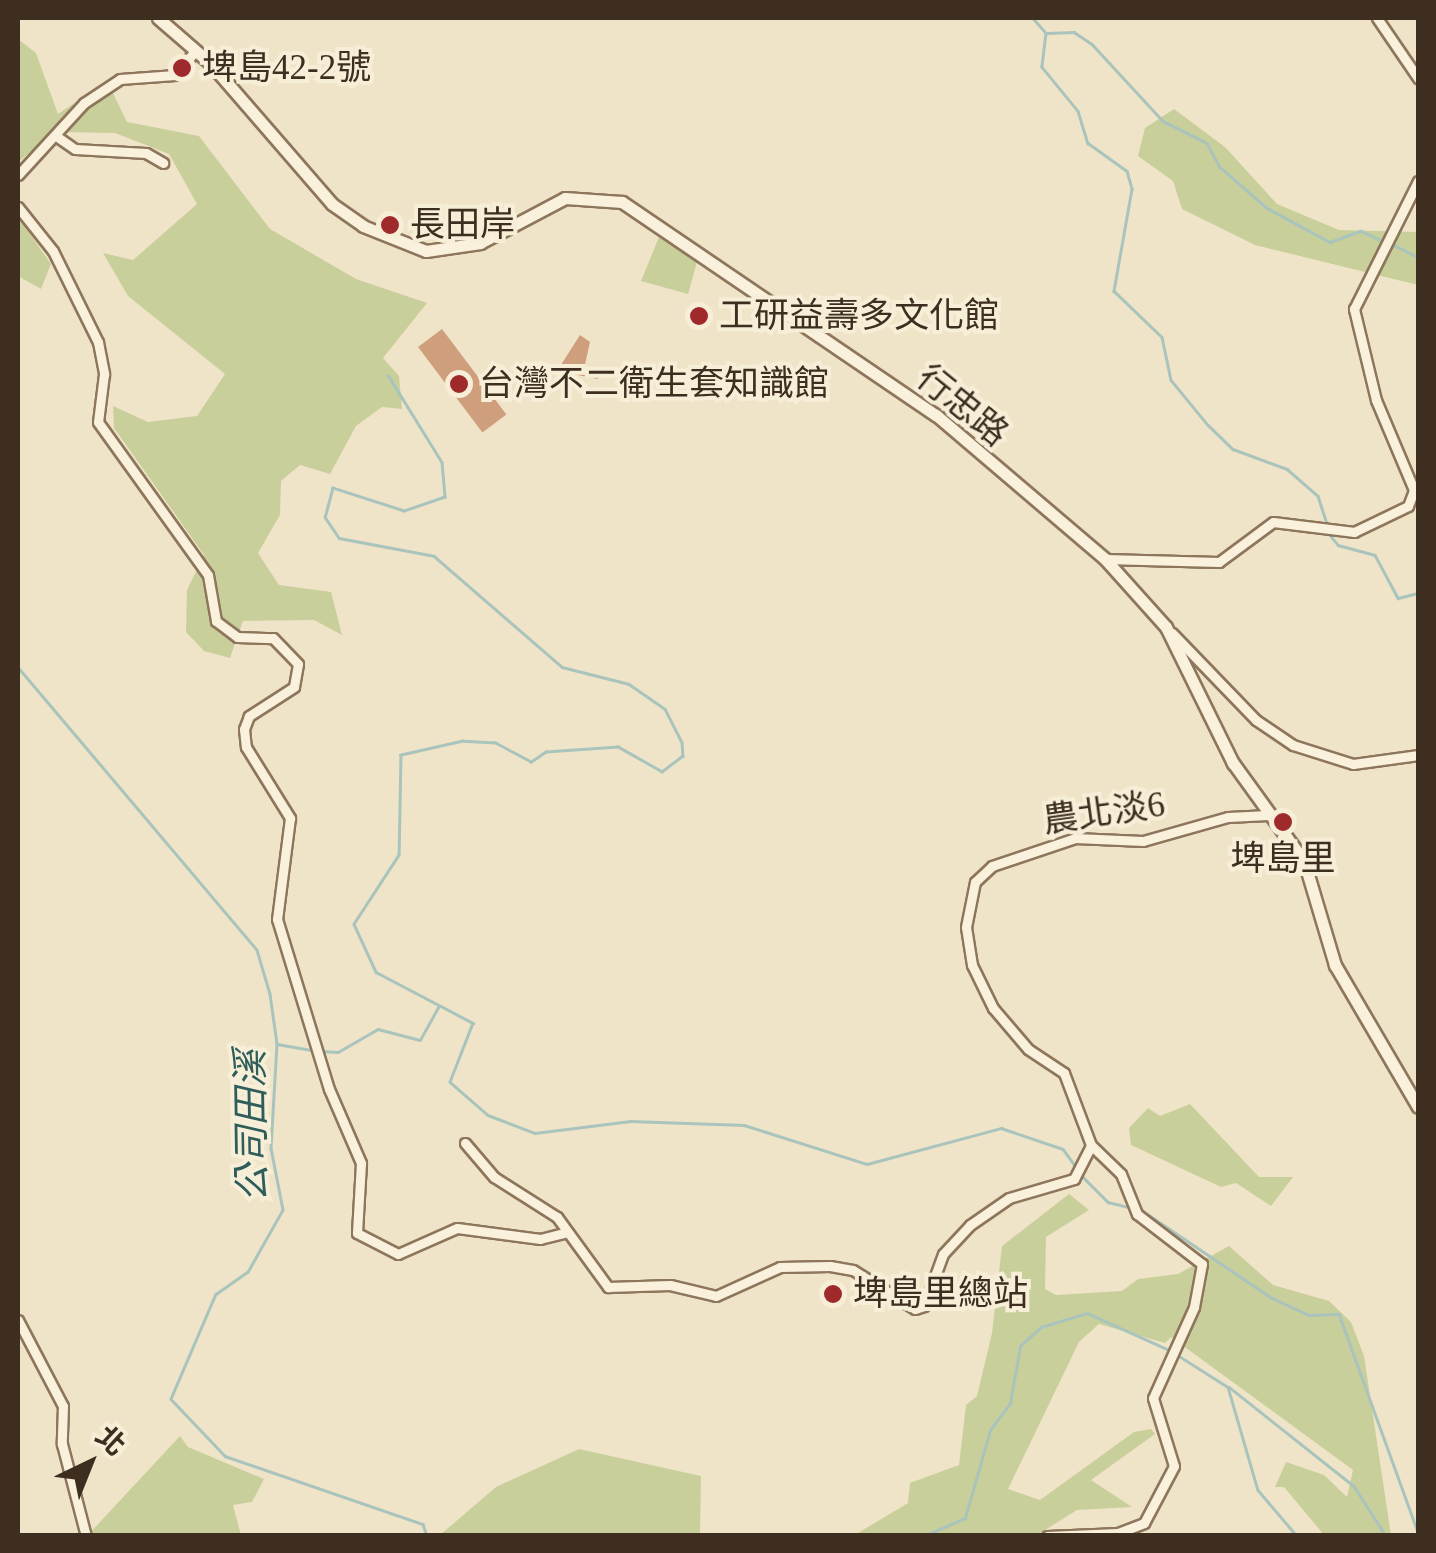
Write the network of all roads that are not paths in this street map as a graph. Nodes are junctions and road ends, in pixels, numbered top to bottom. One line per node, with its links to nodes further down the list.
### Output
1 (158, 18): 3 (street, 行忠路)
2 (1377, 18): 4 (street)
3 (196, 51): 5 (street); 10 (street, 行忠路)
4 (1418, 78)
5 (59, 138): 6 (street); 7 (street)
6 (162, 163)
7 (18, 175)
8 (1418, 181): 10 (street)
9 (18, 207): 17 (street)
10 (1105, 559): 11 (street, 行忠路)
11 (1166, 627): 12 (street); 13 (street, 行忠路)
12 (1418, 755)
13 (1268, 815): 14 (street, 行忠路); 16 (street, 農北淡6 / 農北淡6)
14 (1418, 1106)
15 (465, 1143): 17 (street)
16 (1091, 1145): 17 (street); 20 (street, 農北淡6 / 農北淡6)
17 (564, 1234)
18 (18, 1320): 19 (street)
19 (86, 1536)
20 (1046, 1536)

